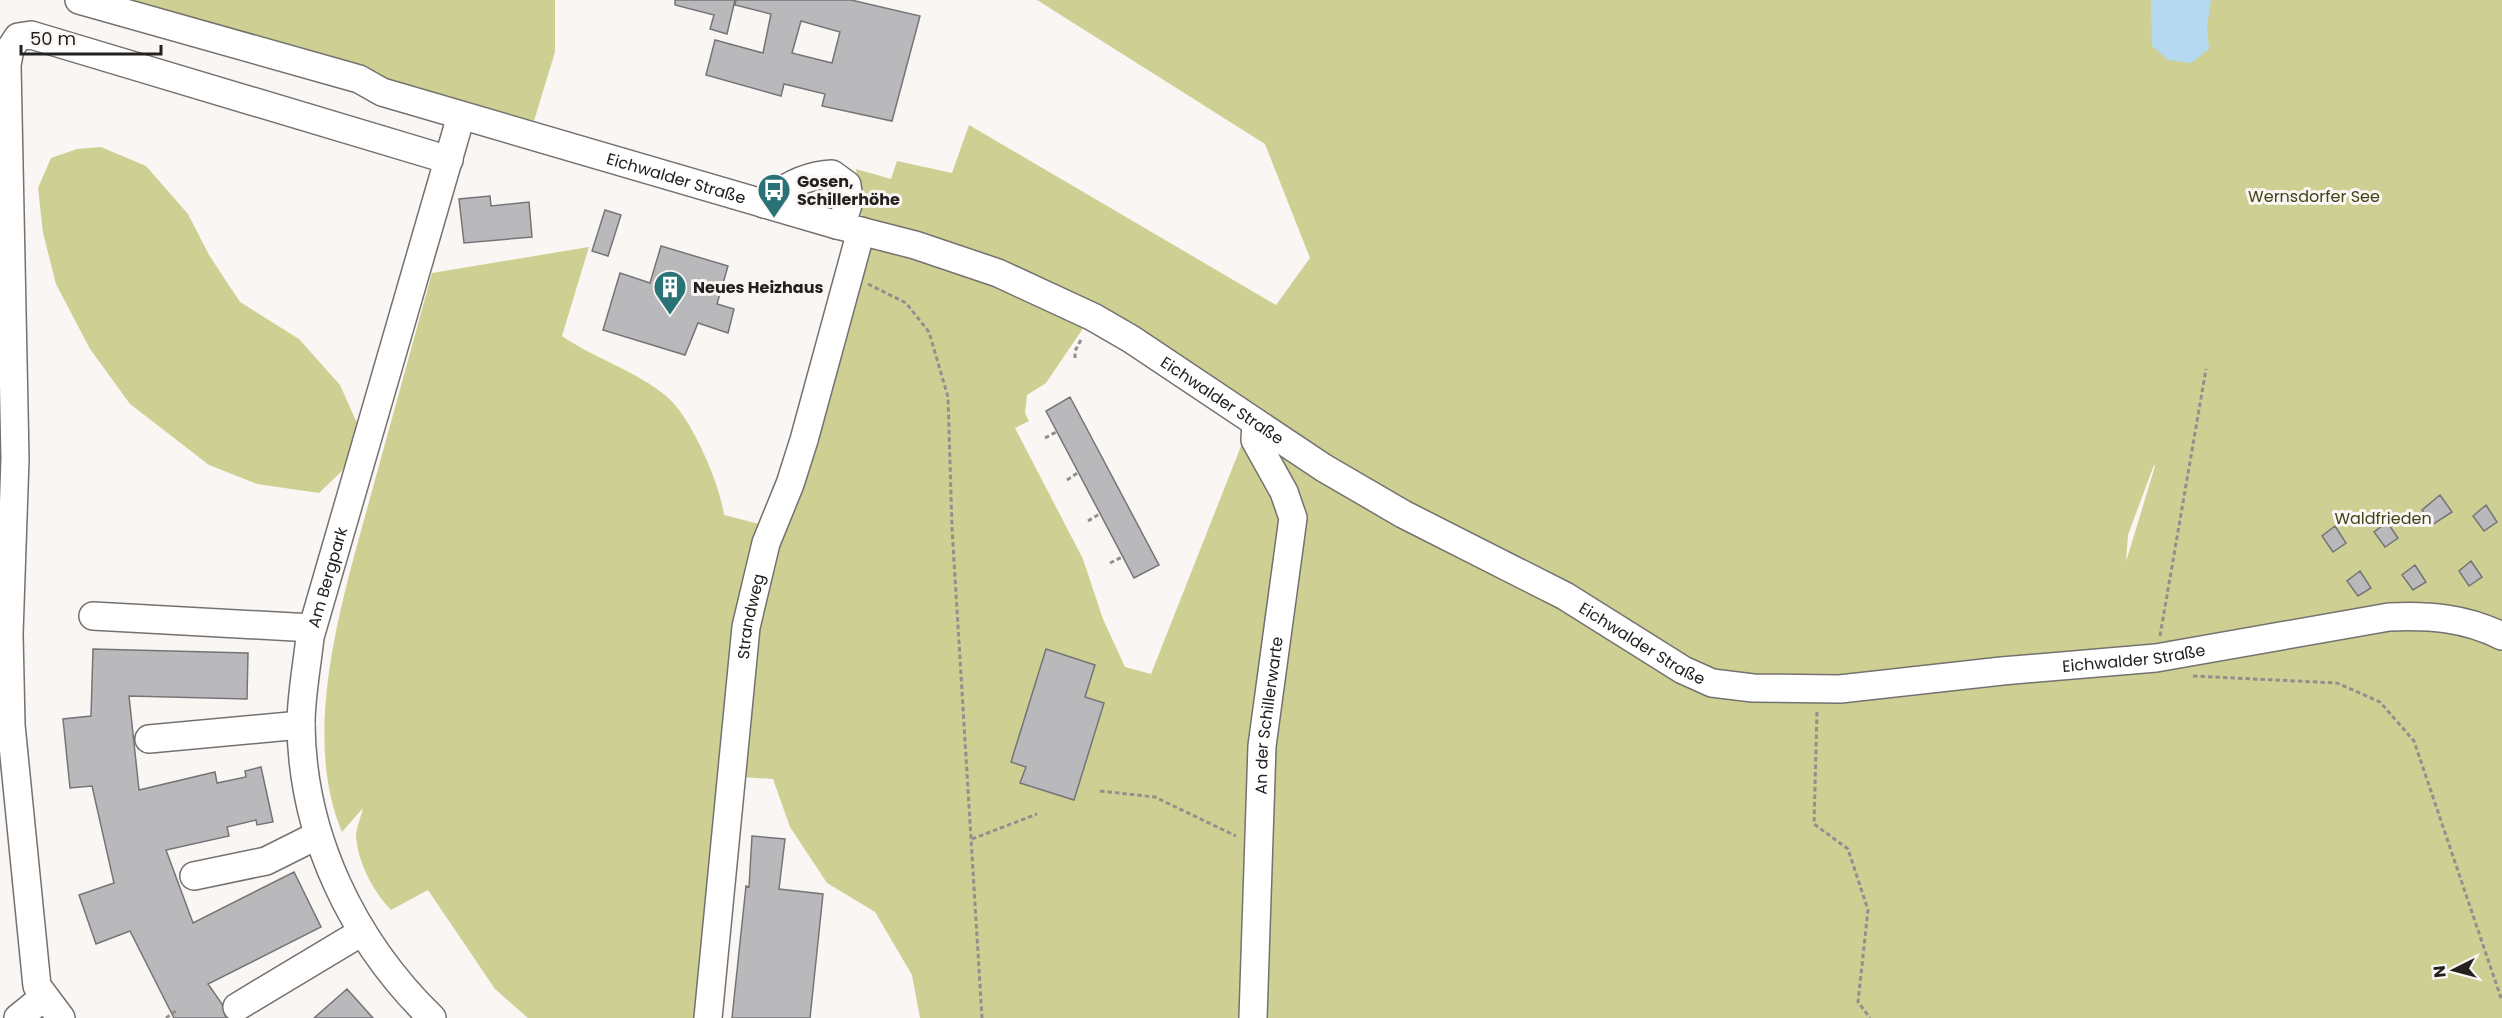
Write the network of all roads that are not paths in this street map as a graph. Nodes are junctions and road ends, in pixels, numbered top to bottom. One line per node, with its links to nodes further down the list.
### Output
1 (79, 0): 2 (street, Eichwalder Straße)
2 (461, 116): 3 (street, Am Bergpark); 4 (street, Eichwalder Straße)
3 (449, 160): 8 (street, Am Bergpark); 15 (street)
4 (764, 204): 5 (street, Eichwalder Straße); 5 (street, Strandweg)
5 (849, 228): 6 (street, Eichwalder Straße); 22 (street, Strandweg)
6 (1256, 423): 9 (street, Eichwalder Straße); 23 (street, An der Schillerwarte)
7 (93, 616): 8 (street)
8 (312, 628): 10 (street, Am Bergpark)
9 (2502, 636)
10 (301, 725): 11 (street); 12 (street, Am Bergpark)
11 (149, 739)
12 (318, 835): 13 (street); 14 (street, Am Bergpark)
13 (194, 876)
14 (362, 932): 16 (street); 21 (street, Am Bergpark)
15 (44, 997): 19 (street); 20 (street)
16 (237, 1007)
17 (0, 1011): 18 (street)
18 (8, 1018)
19 (18, 1018)
20 (62, 1018)
21 (432, 1018)
22 (708, 1018)
23 (1253, 1018)

